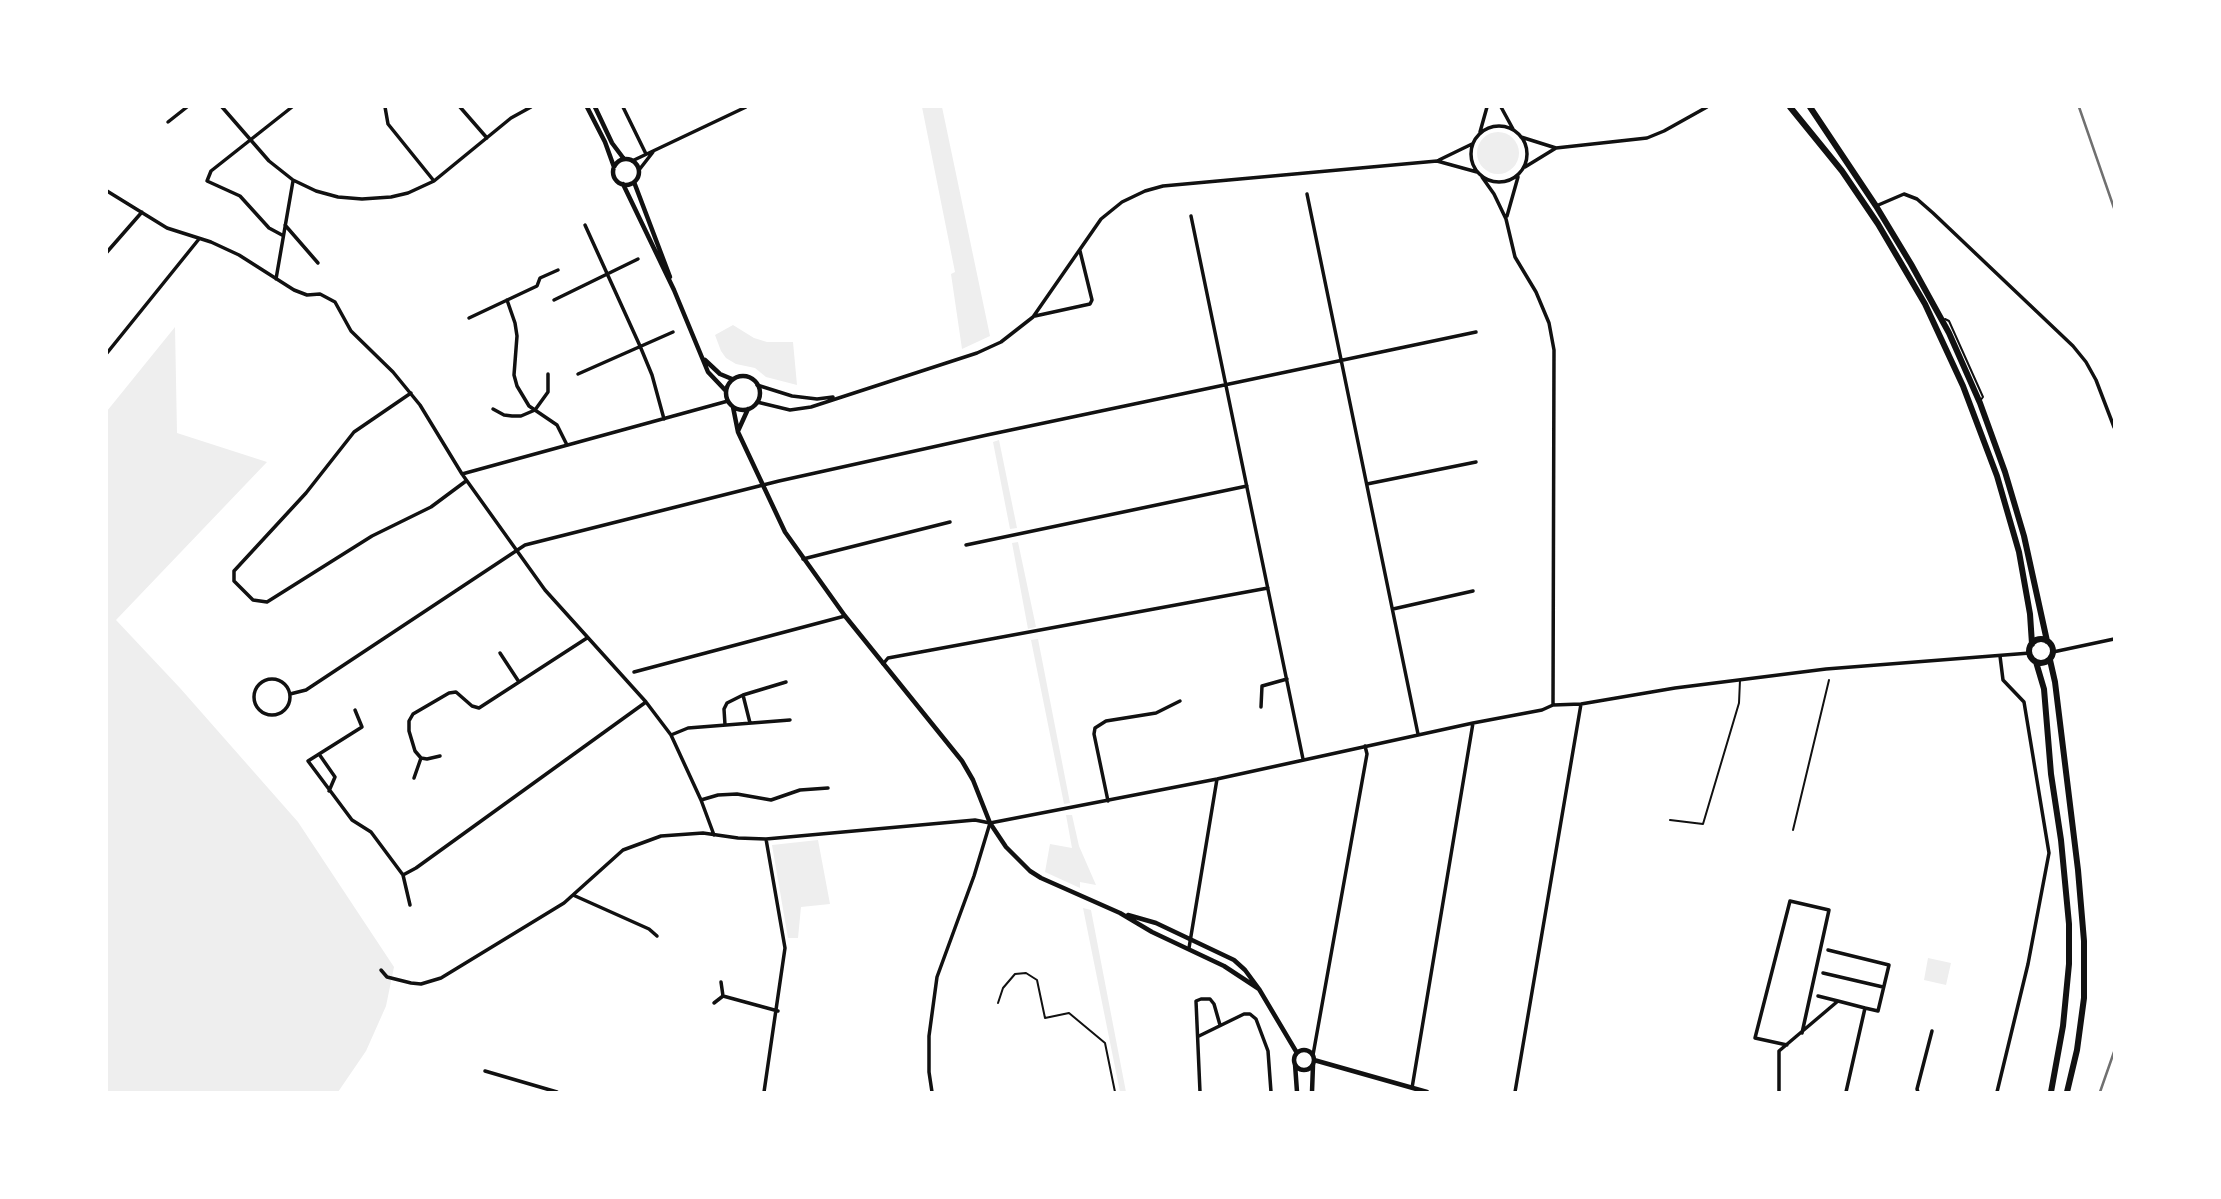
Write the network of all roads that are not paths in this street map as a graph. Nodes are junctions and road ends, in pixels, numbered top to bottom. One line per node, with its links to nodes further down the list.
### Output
1 (187, 107): 17 (street)
2 (222, 107): 22 (street)
3 (292, 107): 22 (street)
4 (385, 107): 37 (street)
5 (460, 107): 21 (street)
6 (531, 107): 21 (street)
7 (581, 107): 16 (street)
8 (595, 107): 27 (street)
9 (623, 107): 26 (street)
10 (746, 107): 25 (street)
11 (1487, 107): 19 (street)
12 (1501, 107): 18 (street)
13 (1707, 107): 24 (street)
14 (1790, 107): 103 (main road)
15 (1810, 107): 42 (main road)
16 (588, 108): 31 (street)
17 (168, 122)
18 (1514, 130): 19 (street); 20 (street)
19 (1480, 132): 23 (street)
20 (1521, 136): 24 (street); 30 (street)
21 (487, 138): 37 (street)
22 (249, 139): 36 (street); 48 (street)
23 (1472, 144): 29 (street); 33 (street)
24 (1556, 148): 30 (street)
25 (654, 151): 26 (street); 32 (street)
26 (646, 154): 28 (street)
27 (624, 159): 28 (street); 31 (street)
28 (632, 161): 32 (street)
29 (1437, 161): 33 (street); 50 (street)
30 (1524, 167): 34 (street)
31 (614, 168): 39 (street)
32 (639, 170): 38 (street)
33 (1476, 172): 35 (street)
34 (1519, 174): 35 (street); 45 (street)
35 (1482, 177): 45 (street)
36 (293, 180): 37 (street); 46 (street)
37 (434, 181)
38 (634, 182): 39 (street); 59 (street)
39 (623, 184): 59 (street)
40 (107, 191): 43 (street)
41 (1307, 194): 67 (street)
42 (1876, 206): 83 (street); 102 (main road)
43 (142, 212): 49 (street); 51 (street)
44 (1191, 216): 72 (street)
45 (1506, 219): 122 (street)
46 (284, 224): 48 (street); 53 (street)
47 (585, 225): 55 (street)
48 (282, 235): 56 (street)
49 (199, 239): 56 (street); 65 (street)
50 (1079, 249): 60 (street); 60 (street)
51 (107, 252)
52 (639, 259): 55 (street)
53 (318, 263)
54 (558, 270): 57 (street)
55 (607, 274): 58 (street); 64 (street)
56 (276, 279): 74 (street)
57 (507, 300): 61 (street); 81 (street)
58 (554, 300)
59 (681, 307): 66 (street)
60 (1033, 317): 75 (street)
61 (469, 318)
62 (673, 332): 64 (street)
63 (1476, 332): 67 (street)
64 (640, 346): 69 (street); 82 (street)
65 (107, 353)
66 (703, 357): 70 (street); 73 (street)
67 (1341, 360): 72 (street); 89 (street)
68 (548, 374): 81 (street)
69 (578, 374)
70 (733, 379): 71 (street); 73 (street)
71 (757, 385): 75 (street); 77 (street)
72 (1226, 385): 90 (street); 91 (street)
73 (726, 391): 76 (street)
74 (411, 393): 87 (street); 88 (street)
75 (841, 397): 77 (street)
76 (728, 401): 78 (street); 82 (street)
77 (757, 402): 80 (street)
78 (733, 407): 80 (street); 84 (street)
79 (493, 409): 81 (street)
80 (748, 409): 84 (street)
81 (535, 410): 85 (street)
82 (664, 419): 85 (street)
83 (2114, 427)
84 (738, 432): 90 (street)
85 (567, 445): 87 (street)
86 (1476, 461): 89 (street)
87 (462, 474): 88 (street)
88 (466, 481): 94 (street)
89 (1367, 484): 98 (street)
90 (762, 486): 94 (street); 95 (street)
91 (1247, 486): 93 (street); 96 (street)
92 (950, 522): 95 (street)
93 (966, 545)
94 (515, 551): 100 (street); 117 (street)
95 (803, 559): 99 (street)
96 (1268, 588): 110 (street); 113 (street)
97 (1473, 591): 98 (street)
98 (1392, 609): 129 (street)
99 (845, 616): 110 (street); 111 (street)
100 (587, 638): 115 (street); 120 (street)
101 (2114, 639): 104 (street)
102 (2047, 641): 103 (main road); 104 (main road)
103 (2032, 645): 106 (main road)
104 (2053, 652): 108 (main road)
105 (500, 653): 115 (street)
106 (2030, 653): 107 (street); 109 (main road)
107 (2000, 656): 112 (street); 190 (street)
108 (2050, 660): 109 (main road); 192 (main road)
109 (2036, 662): 191 (main road)
110 (883, 664): 143 (street)
111 (634, 672)
112 (1740, 679): 121 (street); 142 (lane)
113 (1287, 680): 123 (street); 135 (street)
114 (1829, 680): 144 (lane)
115 (519, 682): 134 (street)
116 (786, 682): 118 (street)
117 (290, 694): 117 (street)
118 (743, 695): 126 (street); 128 (street)
119 (1180, 701): 141 (street)
120 (646, 702): 130 (street); 147 (street)
121 (1581, 704): 122 (street); 186 (street)
122 (1553, 705): 127 (street)
123 (1261, 707)
124 (355, 710): 132 (street)
125 (790, 720): 126 (street)
126 (750, 723): 128 (street)
127 (1473, 723): 129 (street); 176 (street)
128 (725, 725): 130 (street)
129 (1418, 734): 131 (street)
130 (671, 735): 140 (street)
131 (1365, 746): 135 (street); 173 (street)
132 (319, 754): 139 (street); 139 (street)
133 (440, 756): 134 (street)
134 (421, 758): 136 (street)
135 (1303, 760): 137 (street)
136 (414, 778)
137 (1217, 779): 141 (street); 152 (street)
138 (828, 788): 140 (street)
139 (329, 791): 147 (street)
140 (701, 800): 145 (street)
141 (1108, 801): 143 (street)
142 (1670, 820)
143 (990, 823): 146 (street); 150 (street); 179 (street)
144 (1793, 830)
145 (714, 835): 146 (street); 148 (street)
146 (766, 839): 166 (street)
147 (403, 875): 149 (street)
148 (573, 895): 151 (street); 155 (street)
149 (410, 905)
150 (1120, 913): 152 (street); 153 (street)
151 (657, 936)
152 (1191, 938): 153 (street); 159 (street)
153 (1189, 948): 159 (street)
154 (1828, 950): 158 (street)
155 (381, 970)
156 (1824, 973): 158 (street)
157 (721, 982): 160 (street)
158 (1883, 987): 165 (street)
159 (1259, 989): 172 (street)
160 (723, 996): 163 (street); 166 (street)
161 (1818, 996): 162 (street)
162 (1838, 1001): 165 (street); 169 (street)
163 (714, 1003)
164 (998, 1003): 180 (lane)
165 (1865, 1008): 188 (street)
166 (778, 1011): 178 (street)
167 (1220, 1025): 170 (street); 170 (street); 182 (street)
168 (1932, 1031): 189 (street)
169 (1802, 1033): 171 (street); 171 (street)
170 (1199, 1036): 181 (street)
171 (1787, 1045): 187 (street)
172 (1297, 1053): 173 (street); 174 (street)
173 (1313, 1060): 174 (street); 176 (street); 184 (street)
174 (1295, 1064): 183 (street)
175 (485, 1071): 177 (street)
176 (1412, 1088): 185 (street)
177 (557, 1092)
178 (764, 1092)
179 (932, 1092)
180 (1115, 1092)
181 (1200, 1092)
182 (1271, 1092)
183 (1297, 1092)
184 (1312, 1092)
185 (1427, 1092)
186 (1516, 1092)
187 (1779, 1092)
188 (1846, 1092)
189 (1918, 1092)
190 (1997, 1092)
191 (2051, 1092)
192 (2067, 1092)

